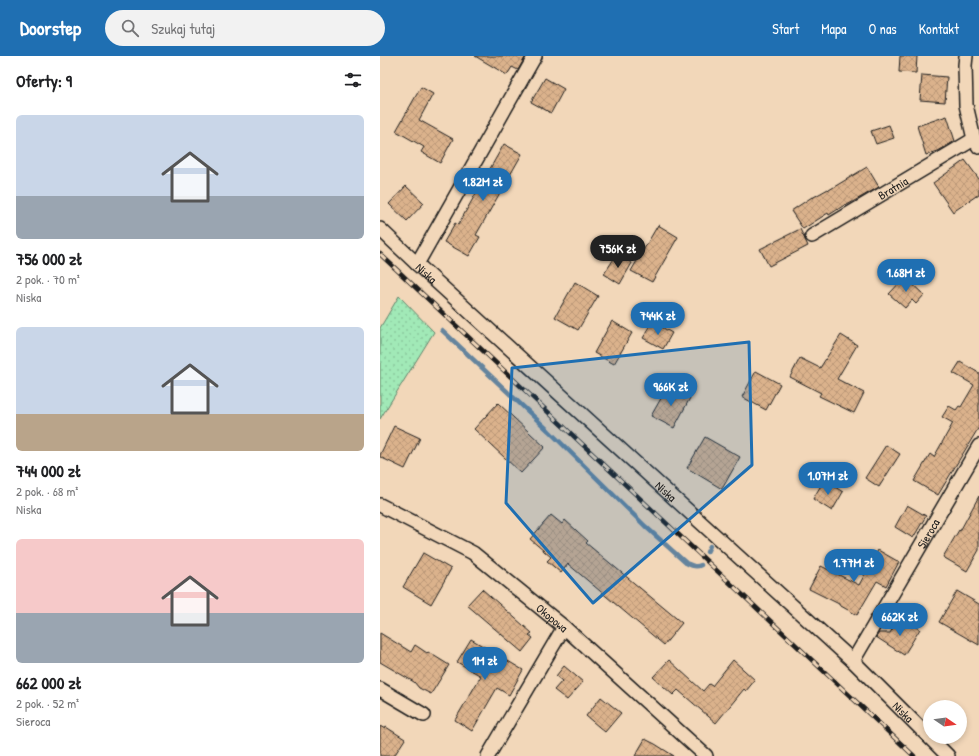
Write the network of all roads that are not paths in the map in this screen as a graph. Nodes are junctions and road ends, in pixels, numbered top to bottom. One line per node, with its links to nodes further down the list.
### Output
1 (535, 56): 6 (street)
2 (966, 56): 3 (street, Bratnia)
3 (976, 143): 5 (street, Bratnia)
4 (380, 229): 6 (street, Niska)
5 (812, 236)
6 (417, 264): 10 (street, Niska)
7 (979, 446): 10 (street, Sieroca)
8 (380, 505): 9 (street, Okopowa)
9 (564, 627): 13 (street, Okopowa); 14 (street)
10 (853, 661): 15 (street, Niska)
11 (380, 689): 12 (street)
12 (424, 715)
13 (699, 753)
14 (488, 756)
15 (948, 756)

